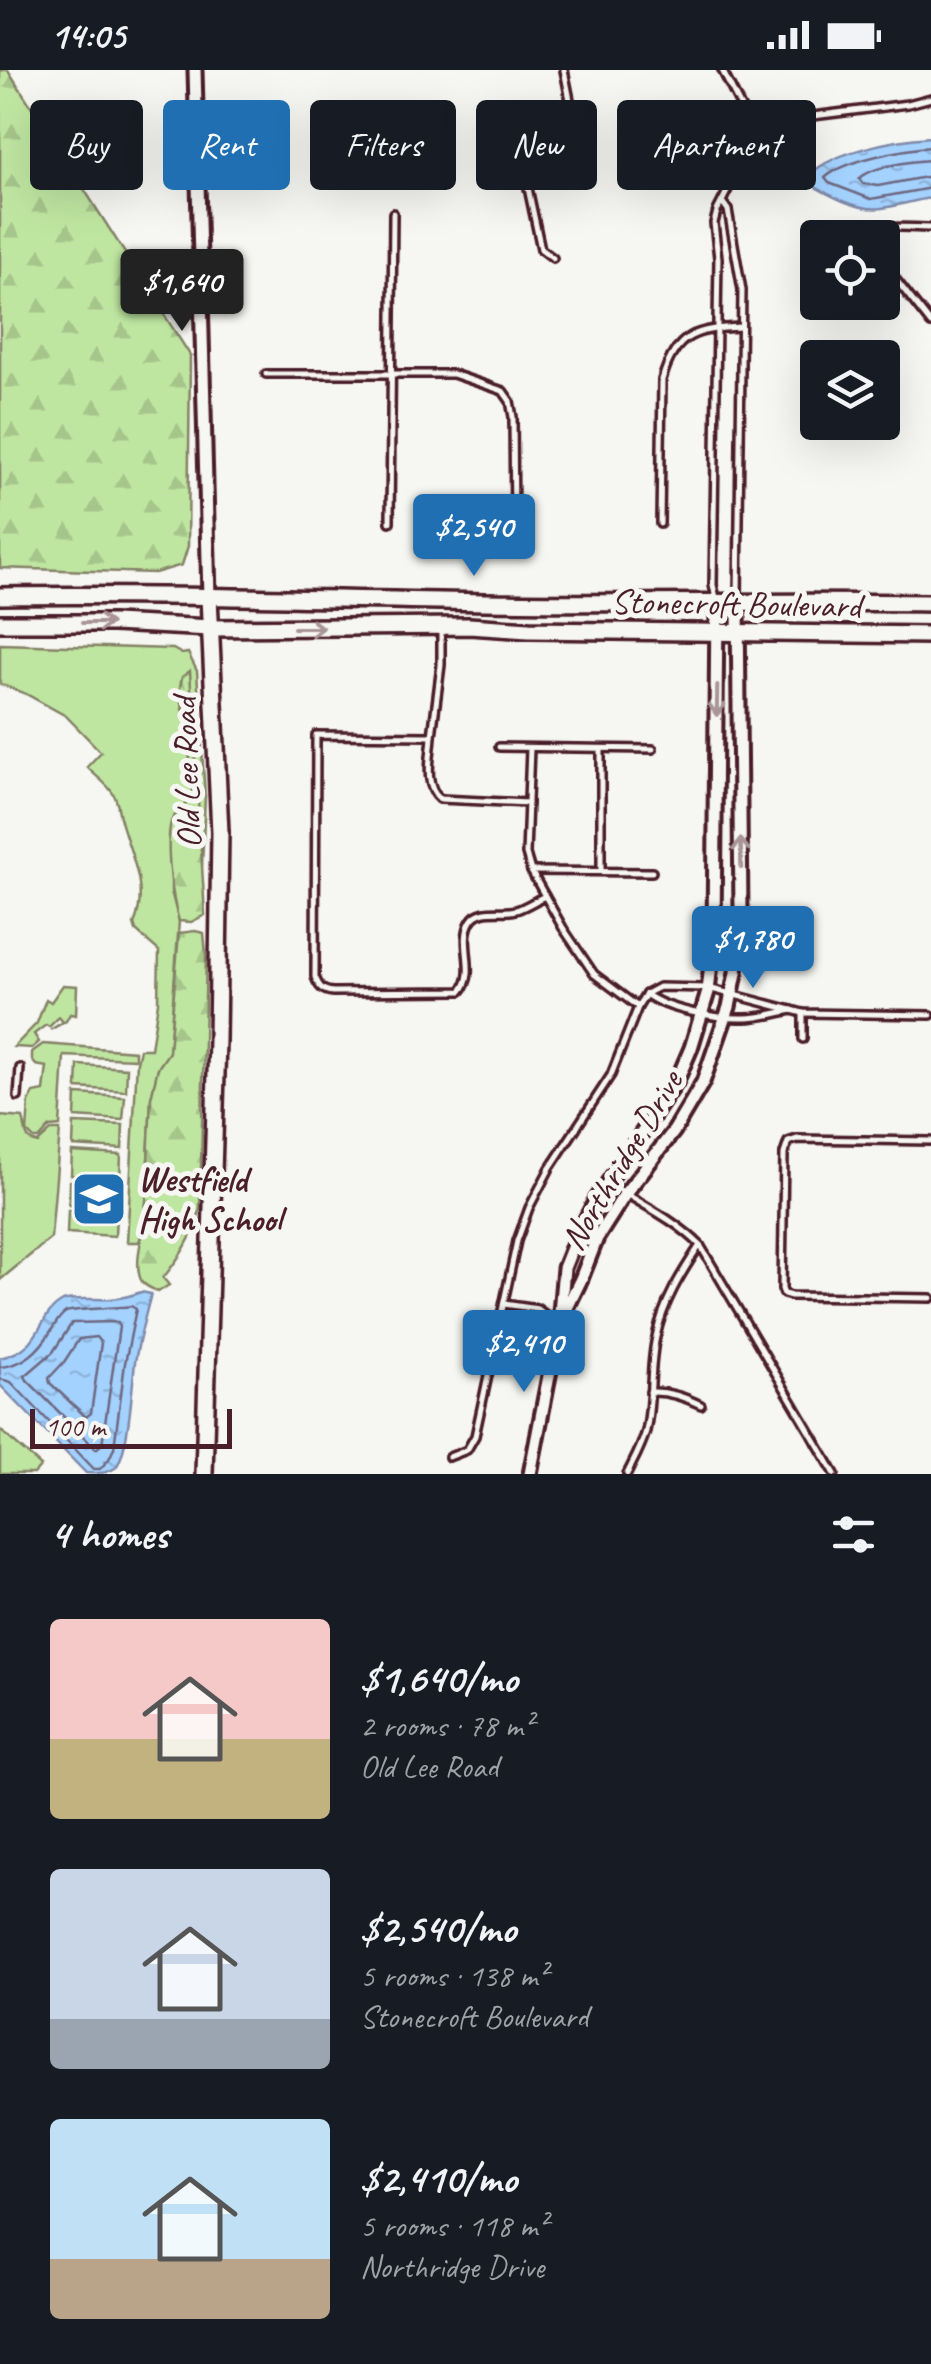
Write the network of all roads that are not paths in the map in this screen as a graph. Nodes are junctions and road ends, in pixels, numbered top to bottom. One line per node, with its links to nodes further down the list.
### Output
1 (194, 70): 25 (street, Old Lee Road)
2 (564, 70): 5 (lane)
3 (722, 70): 6 (lane)
4 (931, 98): 7 (lane)
5 (571, 100)
6 (737, 100)
7 (816, 116)
8 (528, 190): 14 (lane)
9 (729, 190): 10 (lane)
10 (724, 202): 17 (lane); 18 (lane)
11 (393, 213): 20 (lane)
12 (900, 227): 13 (lane)
13 (931, 228)
14 (552, 258)
15 (900, 285): 16 (lane)
16 (931, 324)
17 (740, 326): 18 (lane); 28 (lane)
18 (717, 328): 23 (lane); 27 (lane)
19 (266, 374): 20 (lane)
20 (391, 375): 21 (lane); 22 (lane)
21 (390, 522)
22 (514, 522)
23 (660, 524)
24 (0, 596): 25 (main road, Stonecroft Boulevard)
25 (209, 597): 27 (main road, Stonecroft Boulevard); 30 (main road, Old Lee Road)
26 (931, 602): 28 (main road, Stonecroft Boulevard)
27 (717, 604): 28 (main road, Stonecroft Boulevard); 33 (street, Northridge Drive)
28 (738, 604): 32 (street, Northridge Drive)
29 (0, 623): 30 (main road, Stonecroft Boulevard, one-way to 30)
30 (211, 628): 31 (main road, Stonecroft Boulevard, one-way to 31); 67 (main road, Old Lee Road)
31 (441, 628): 33 (main road, Stonecroft Boulevard); 35 (lane)
32 (738, 632): 33 (main road, Stonecroft Boulevard); 34 (main road, Stonecroft Boulevard); 46 (street, Northridge Drive, one-way to 32)
33 (717, 633): 45 (street, Northridge Drive, one-way to 45)
34 (931, 635)
35 (432, 736): 40 (lane); 44 (lane)
36 (498, 748): 37 (lane)
37 (530, 748): 38 (lane); 40 (lane)
38 (601, 749): 39 (lane); 42 (lane)
39 (653, 750)
40 (528, 804): 41 (lane)
41 (531, 871): 42 (lane); 44 (lane)
42 (600, 871): 43 (lane)
43 (652, 872)
44 (545, 896): 48 (lane)
45 (708, 988): 46 (lane); 47 (lane); 50 (street, Northridge Drive)
46 (732, 992): 49 (lane); 52 (street, Northridge Drive)
47 (646, 994): 48 (lane); 50 (lane)
48 (638, 1007): 61 (lane)
49 (799, 1011): 51 (lane); 52 (lane); 53 (lane)
50 (702, 1013): 52 (lane); 57 (street, Northridge Drive)
51 (931, 1015)
52 (726, 1016): 58 (street, Northridge Drive)
53 (804, 1039)
54 (20, 1068): 55 (lane)
55 (18, 1098)
56 (931, 1141): 60 (lane)
57 (608, 1182): 58 (lane); 63 (street, Northridge Drive)
58 (625, 1194): 59 (lane); 63 (street, Northridge Drive)
59 (700, 1245): 64 (lane); 70 (lane)
60 (931, 1298)
61 (504, 1304): 62 (lane); 63 (lane)
62 (501, 1323): 63 (lane); 66 (lane)
63 (558, 1324): 68 (street, Northridge Drive)
64 (650, 1392): 65 (lane); 69 (lane)
65 (701, 1405)
66 (449, 1457)
67 (204, 1474)
68 (530, 1474)
69 (626, 1474)
70 (836, 1474)

